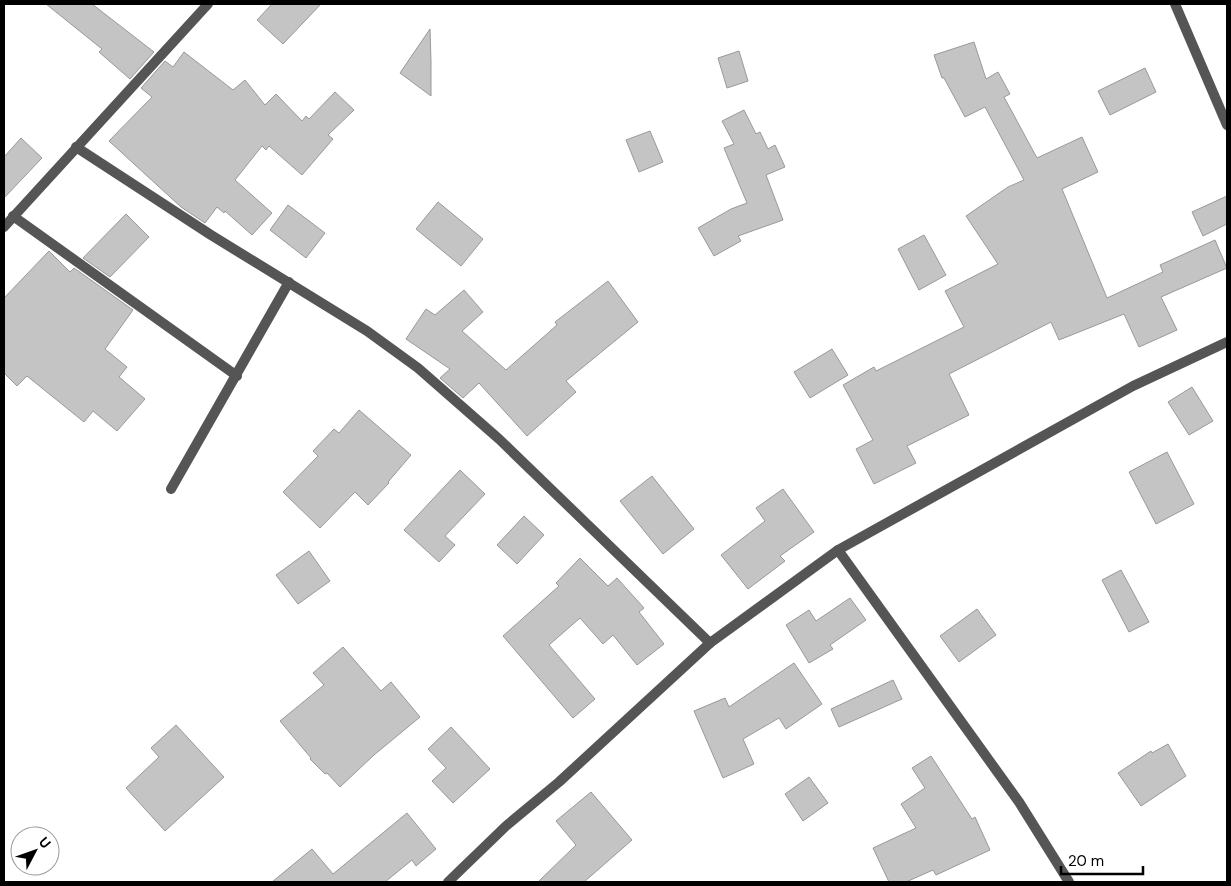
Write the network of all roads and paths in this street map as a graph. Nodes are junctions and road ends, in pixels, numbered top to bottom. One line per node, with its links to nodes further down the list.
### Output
1 (208, 4): 4 (street)
2 (1175, 4): 3 (street)
3 (1227, 125)
4 (76, 147): 5 (street); 7 (street)
5 (13, 216): 6 (street); 9 (street)
6 (4, 227)
7 (289, 282): 9 (street); 12 (street)
8 (1227, 342): 11 (street)
9 (237, 376): 10 (street)
10 (171, 489)
11 (838, 550): 12 (street); 14 (street)
12 (710, 643): 13 (street)
13 (448, 882)
14 (1069, 882)

